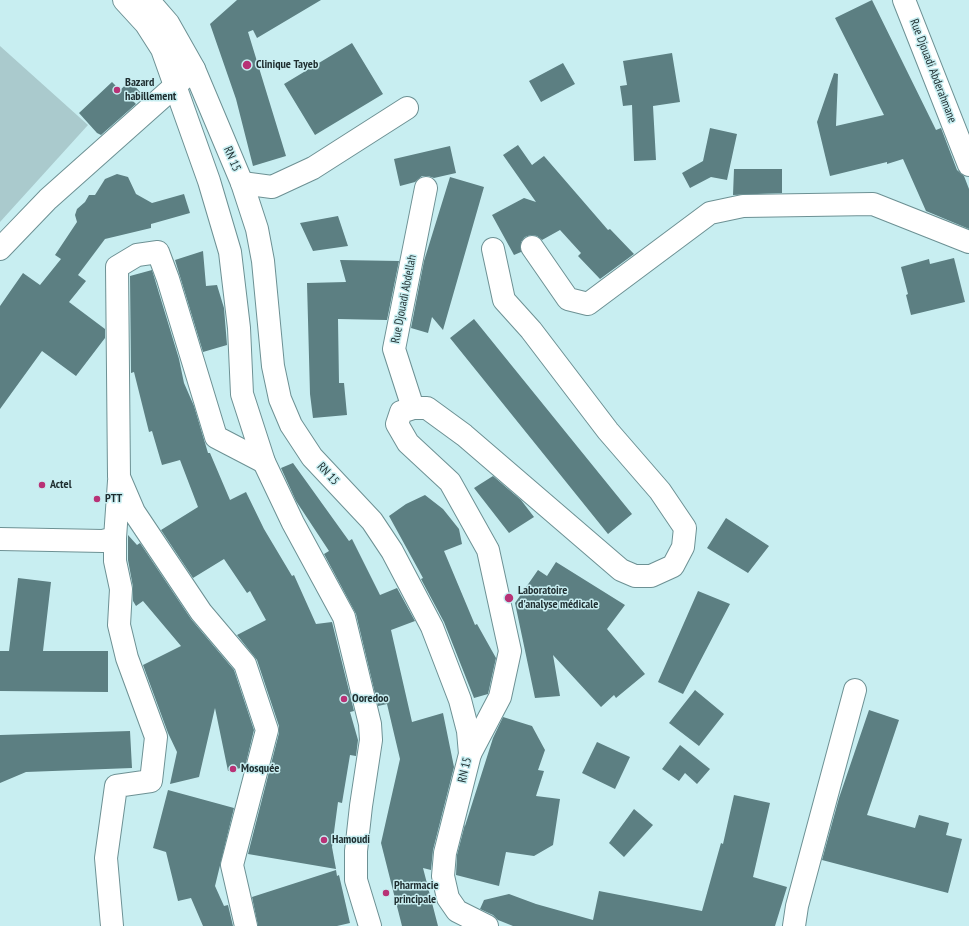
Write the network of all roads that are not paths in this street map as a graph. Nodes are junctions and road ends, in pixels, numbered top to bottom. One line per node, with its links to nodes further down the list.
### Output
1 (124, 0): 5 (street)
2 (148, 0): 4 (street, RN 15)
3 (904, 0): 7 (street, Rue Djouadi Abderahmane)
4 (194, 69): 5 (street); 8 (street, RN 15)
5 (176, 85): 12 (street); 15 (street)
6 (407, 108): 8 (street)
7 (969, 165)
8 (242, 183): 20 (street, RN 15)
9 (426, 188): 14 (street, Rue Djouadi Abdellah)
10 (969, 242): 11 (street)
11 (532, 247)
12 (0, 248)
13 (493, 249): 14 (street)
14 (413, 408): 20 (street)
15 (264, 462): 16 (street); 23 (street)
16 (119, 477): 17 (street); 22 (street)
17 (114, 538): 18 (street); 21 (street)
18 (0, 539)
19 (855, 690): 25 (street)
20 (470, 754): 24 (street, RN 15)
21 (112, 926)
22 (246, 926)
23 (370, 926)
24 (487, 926)
25 (794, 926)

